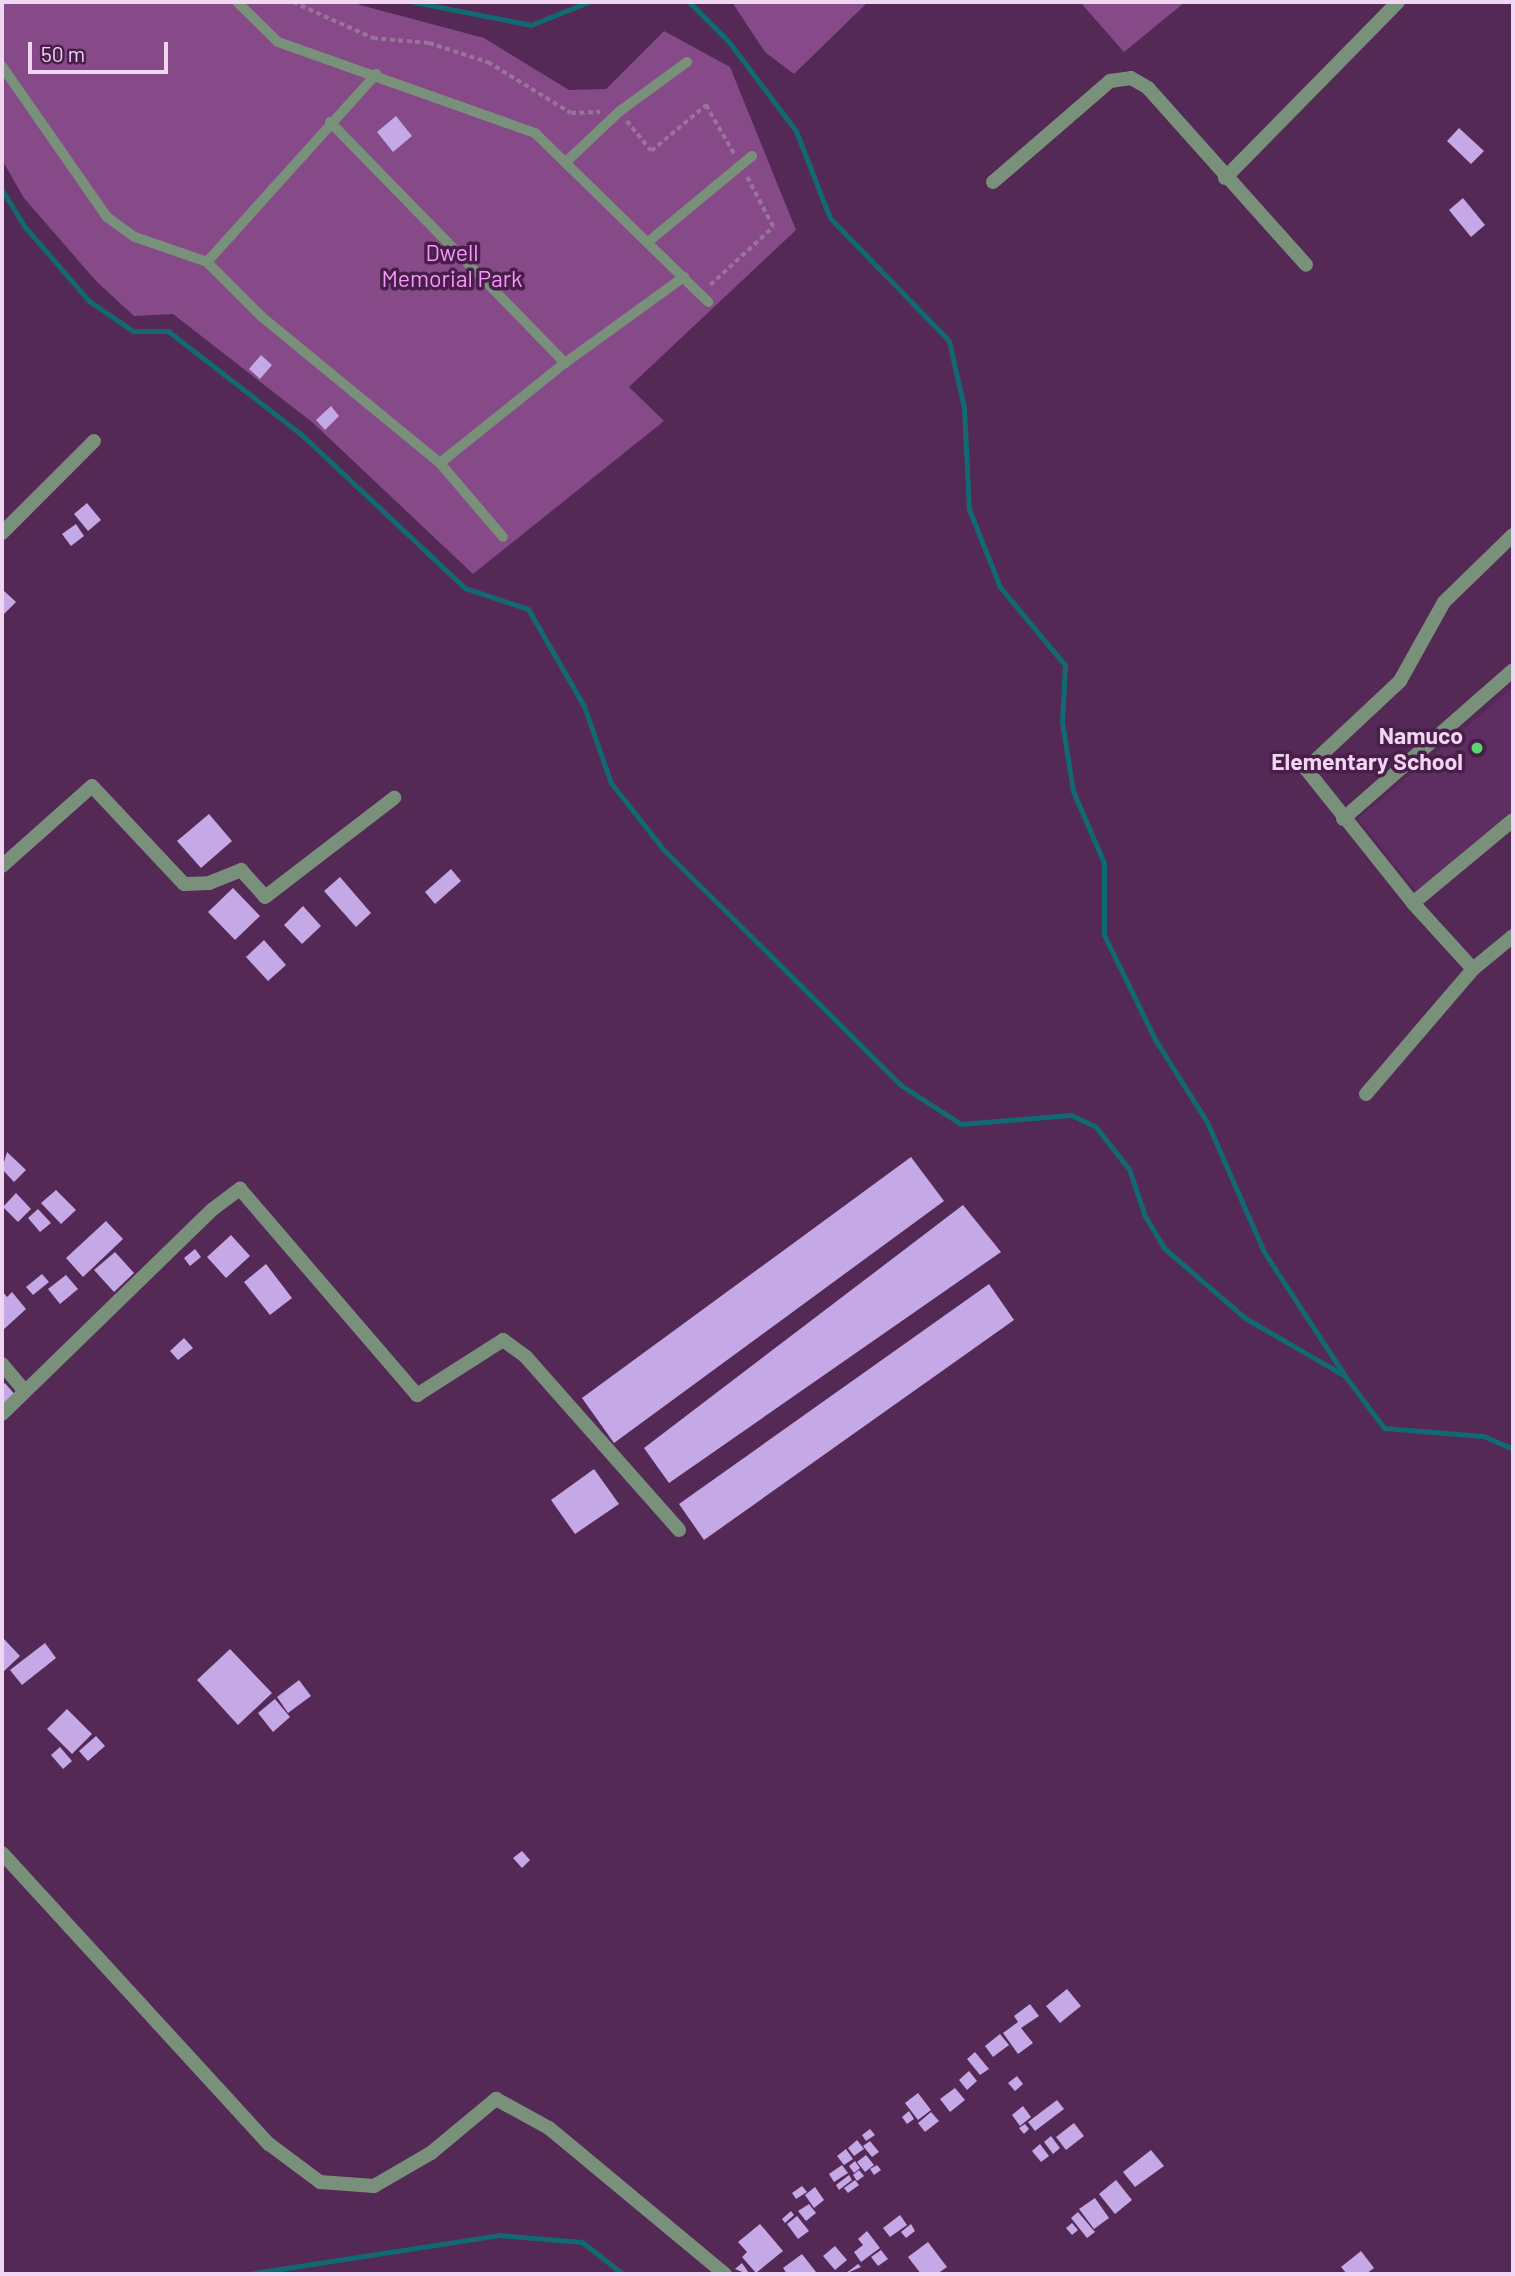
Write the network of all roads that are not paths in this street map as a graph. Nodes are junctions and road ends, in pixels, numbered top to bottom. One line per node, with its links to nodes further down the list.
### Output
1 (237, 2): 5 (lane)
2 (1398, 2): 9 (street)
3 (687, 62): 8 (lane)
4 (2, 66): 12 (lane)
5 (376, 74): 6 (lane); 8 (lane)
6 (330, 122): 12 (lane); 16 (lane)
7 (752, 156): 11 (lane)
8 (566, 162): 11 (lane)
9 (1225, 178): 10 (street); 13 (street)
10 (993, 182)
11 (648, 242): 14 (lane)
12 (207, 262): 18 (lane)
13 (1306, 265)
14 (684, 277): 15 (lane); 16 (lane)
15 (708, 302)
16 (565, 363): 18 (lane)
17 (93, 441): 19 (street)
18 (440, 463): 21 (lane)
19 (2, 533)
20 (1513, 535): 24 (street)
21 (503, 537)
22 (1513, 670): 24 (street)
23 (394, 799): 26 (street)
24 (1343, 819): 27 (street)
25 (1513, 820): 27 (street)
26 (2, 866)
27 (1413, 904): 29 (street)
28 (1513, 936): 29 (street)
29 (1473, 969): 30 (street)
30 (1366, 1094)
31 (2, 1364): 32 (street)
32 (24, 1391): 33 (street); 34 (street)
33 (2, 1414)
34 (679, 1530)
35 (2, 1853): 36 (street)
36 (725, 2274)

